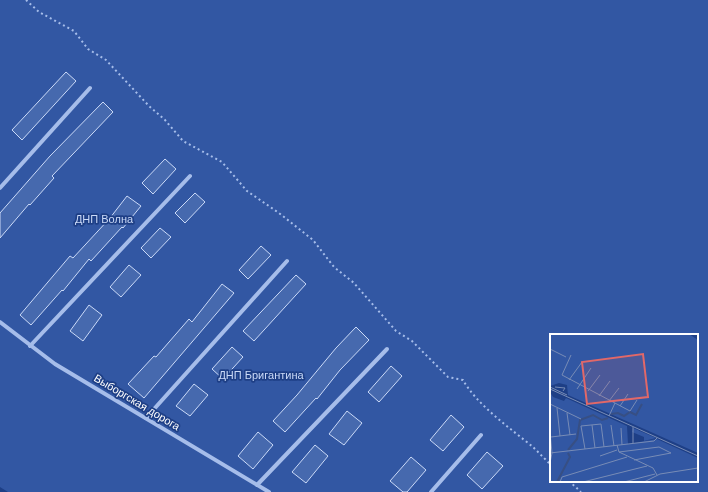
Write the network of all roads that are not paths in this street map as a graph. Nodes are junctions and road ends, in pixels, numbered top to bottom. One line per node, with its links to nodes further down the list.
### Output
1 (90, 88): 3 (street)
2 (190, 176): 6 (street)
3 (0, 188)
4 (287, 261): 8 (street)
5 (0, 322): 6 (street, Выборгская дорога)
6 (30, 346): 8 (street, Выборгская дорога)
7 (387, 349): 10 (street)
8 (146, 418): 10 (street, Выборгская дорога)
9 (481, 435): 12 (street)
10 (257, 485): 11 (street, Выборгская дорога)
11 (268, 492)
12 (430, 492)

